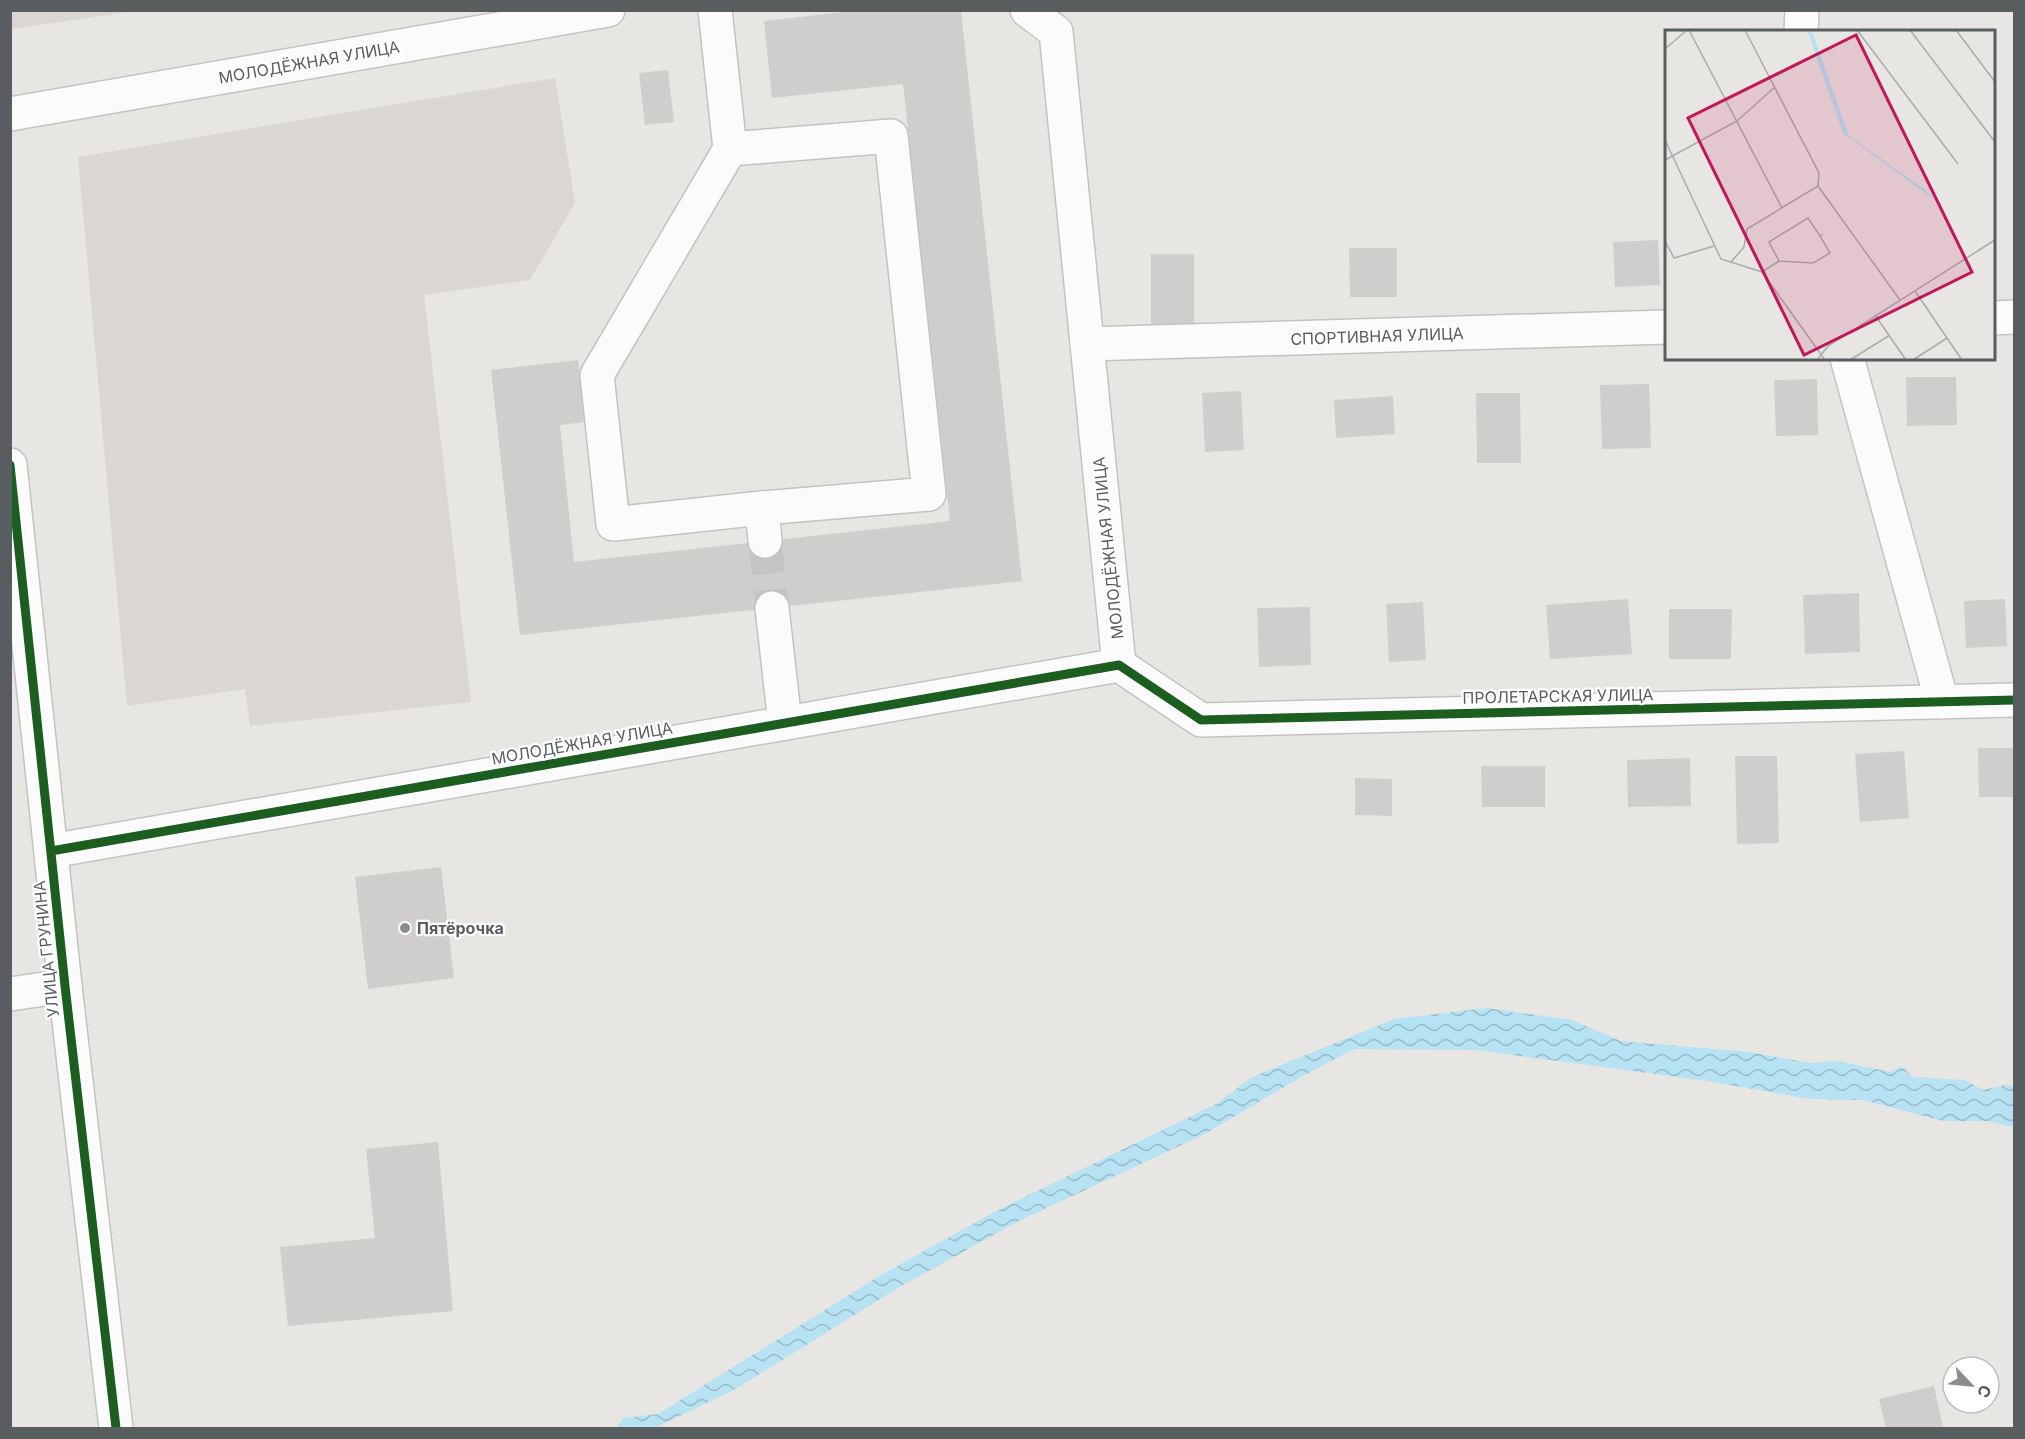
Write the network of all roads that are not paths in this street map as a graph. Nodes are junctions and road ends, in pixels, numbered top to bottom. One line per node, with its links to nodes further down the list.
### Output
1 (608, 10): 6 (street, МОЛОДЁЖНАЯ УЛИЦА)
2 (715, 10): 7 (street)
3 (1027, 10): 11 (street, МОЛОДЁЖНАЯ УЛИЦА)
4 (1802, 10): 5 (street)
5 (1801, 30)
6 (10, 114)
7 (730, 149): 14 (street); 14 (street)
8 (2014, 317): 9 (street)
9 (1995, 318)
10 (1665, 327): 11 (street, СПОРТИВНАЯ УЛИЦА)
11 (1087, 344): 18 (street, МОЛОДЁЖНАЯ УЛИЦА)
12 (1848, 360): 20 (street)
13 (10, 465): 17 (street, УЛИЦА ГРУНИНА)
14 (762, 508): 15 (street)
15 (765, 541)
16 (772, 608): 21 (street)
17 (19, 628): 22 (street, УЛИЦА ГРУНИНА)
18 (1119, 665): 20 (street, ПРОЛЕТАРСКАЯ УЛИЦА); 21 (street, МОЛОДЁЖНАЯ УЛИЦА)
19 (2014, 700): 20 (street, ПРОЛЕТАРСКАЯ УЛИЦА)
20 (1942, 702)
21 (785, 723): 22 (street, МОЛОДЁЖНАЯ УЛИЦА)
22 (51, 851): 23 (street, УЛИЦА ГРУНИНА)
23 (65, 986): 24 (street); 25 (street, УЛИЦА ГРУНИНА)
24 (10, 994)
25 (116, 1428)

